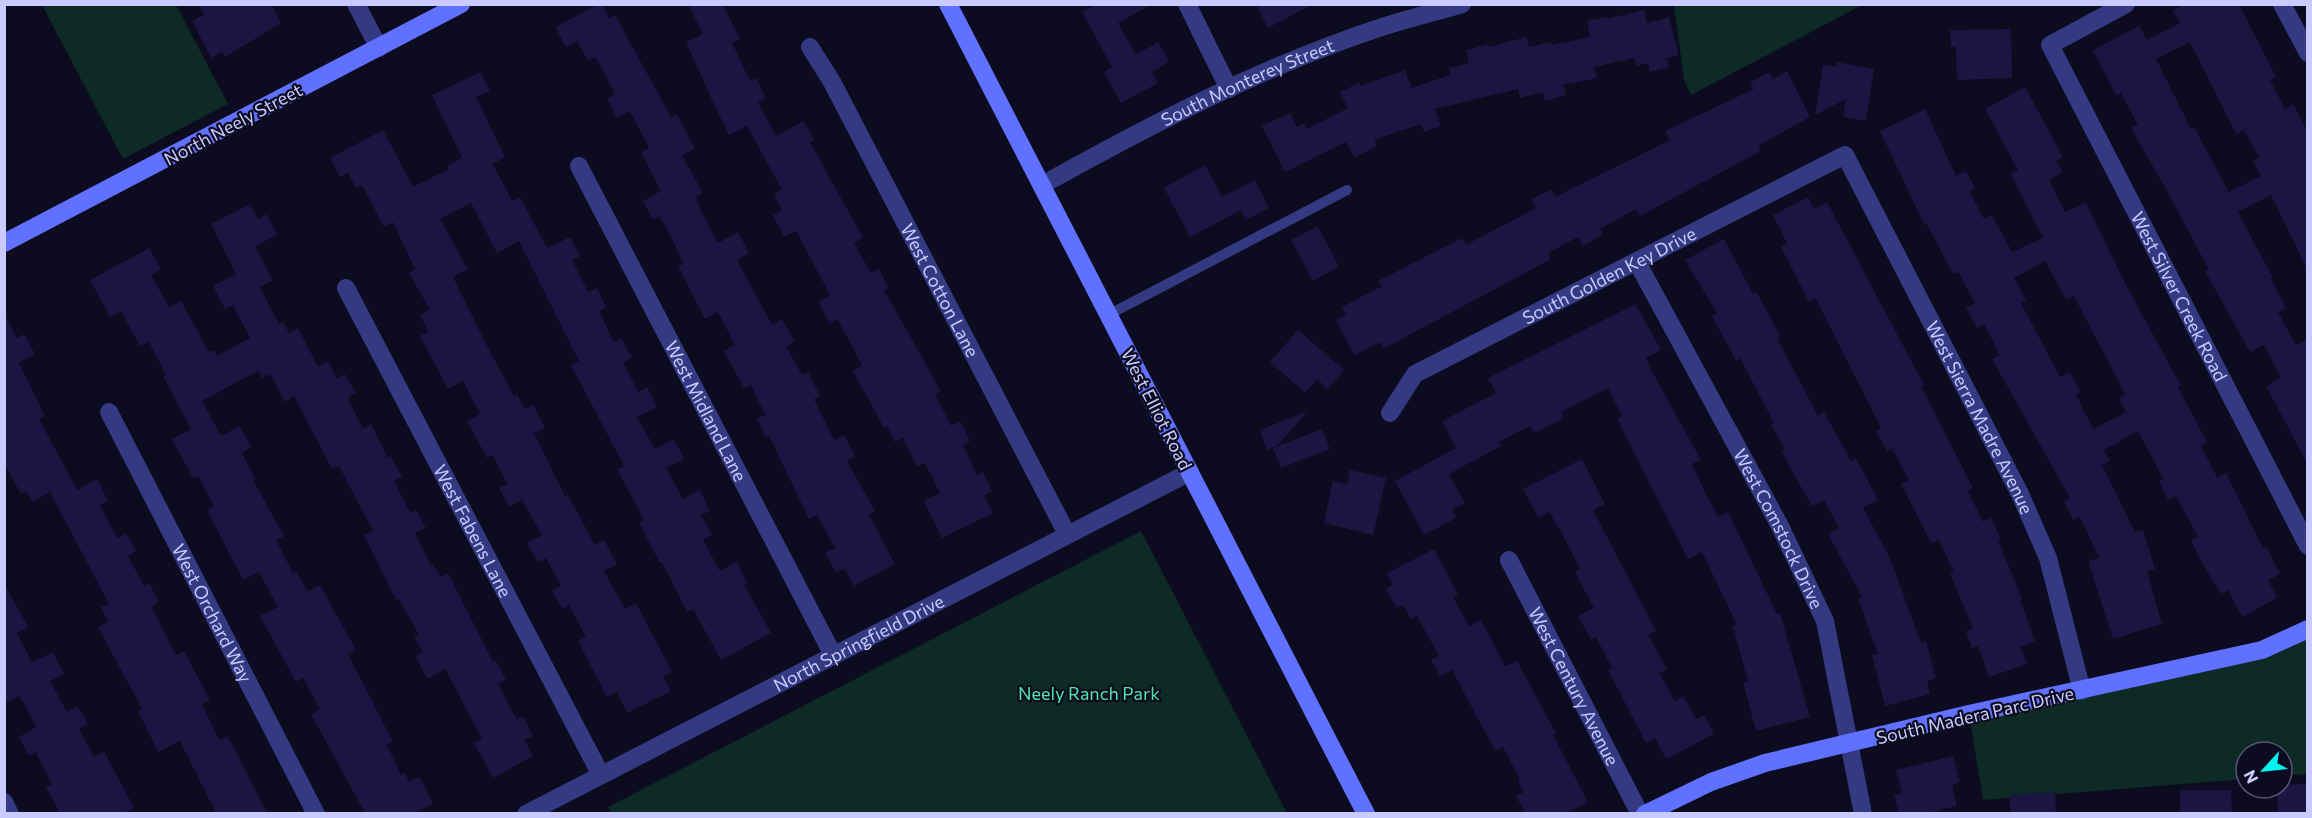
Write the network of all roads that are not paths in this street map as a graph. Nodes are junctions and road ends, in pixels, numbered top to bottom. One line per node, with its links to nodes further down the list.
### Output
1 (356, 4): 9 (street)
2 (461, 4): 9 (street, North Neely Street)
3 (948, 4): 14 (street, West Elliot Road)
4 (1186, 4): 11 (street)
5 (1462, 4): 11 (street, South Monterey Street)
6 (2126, 4): 24 (street, West Silver Creek Road)
7 (2282, 4): 10 (street)
8 (810, 47): 23 (street, West Cotton Lane)
9 (379, 48): 16 (street, North Neely Street)
10 (2307, 53)
11 (1229, 88): 14 (street, South Monterey Street)
12 (1845, 155): 17 (street, South Golden Key Drive); 28 (street, West Sierra Madre Avenue)
13 (579, 166): 27 (street, West Midland Lane)
14 (1041, 185): 19 (street, West Elliot Road)
15 (1347, 190): 19 (lane)
16 (4, 243)
17 (1637, 262): 21 (street, South Golden Key Drive); 29 (street, West Comstock Drive)
18 (346, 288): 30 (street, West Fabens Lane)
19 (1108, 315): 22 (street, West Elliot Road)
20 (109, 412): 33 (street, West Orchard Way)
21 (1390, 413)
22 (1190, 472): 23 (street, North Springfield Drive); 35 (street, West Elliot Road)
23 (1067, 534): 27 (street, North Springfield Drive)
24 (2307, 546)
25 (1509, 560): 36 (street, West Century Avenue)
26 (2307, 628): 28 (street, South Madera Parc Drive)
27 (833, 655): 30 (street, North Springfield Drive)
28 (2082, 691): 29 (street, South Madera Parc Drive)
29 (1851, 744): 37 (street, South Madera Parc Drive); 38 (street, West Comstock Drive)
30 (601, 775): 34 (street, North Springfield Drive)
31 (4, 802): 32 (street)
32 (10, 813)
33 (316, 813)
34 (526, 813)
35 (1366, 813)
36 (1640, 813)
37 (1645, 813)
38 (1863, 813)

